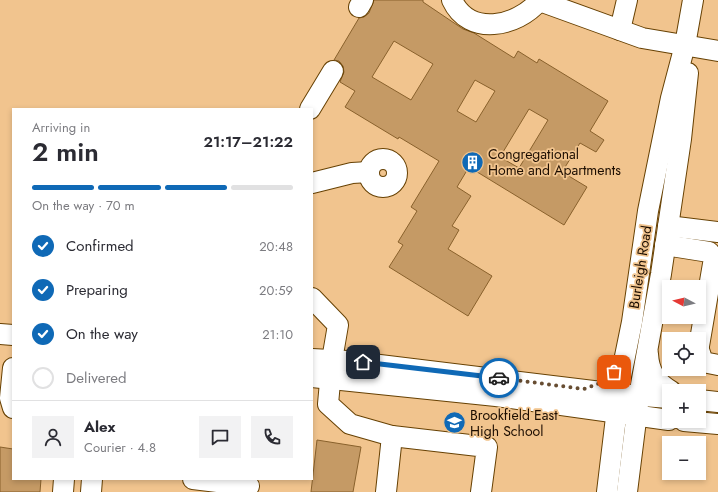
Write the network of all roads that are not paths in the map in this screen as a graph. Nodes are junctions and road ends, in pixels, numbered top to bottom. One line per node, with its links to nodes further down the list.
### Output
1 (452, 0): 2 (street)
2 (538, 0): 5 (street)
3 (627, 0): 5 (street)
4 (693, 0): 6 (street, Burleigh Road)
5 (620, 30): 6 (street)
6 (686, 45): 7 (street); 12 (street, Burleigh Road); 19 (street, Burleigh Road)
7 (718, 51)
8 (333, 71): 9 (street)
9 (311, 108)
10 (369, 172): 11 (street)
11 (313, 183)
12 (668, 226): 13 (street); 14 (street, Burleigh Road)
13 (718, 232)
14 (665, 246): 16 (street); 20 (street, Burleigh Road)
15 (313, 299): 24 (street)
16 (701, 332)
17 (0, 334): 18 (street)
18 (12, 335)
19 (627, 346): 27 (street); 33 (street, Burleigh Road)
20 (648, 347): 26 (street); 28 (street, Burleigh Road)
21 (313, 360): 24 (street)
22 (706, 363): 23 (street)
23 (718, 365)
24 (325, 372): 27 (street); 33 (street); 38 (street)
25 (12, 375): 32 (street)
26 (662, 385)
27 (584, 389): 33 (street)
28 (639, 396): 29 (street); 33 (street); 34 (street, Burleigh Road)
29 (662, 398)
30 (706, 401): 31 (street)
31 (718, 402)
32 (8, 403)
33 (617, 403): 34 (street); 47 (street, Burleigh Road)
34 (636, 416): 35 (street); 48 (street, Burleigh Road)
35 (662, 419)
36 (706, 423): 37 (street)
37 (718, 424)
38 (392, 436): 45 (street); 46 (street)
39 (64, 480): 43 (street)
40 (92, 480): 44 (street)
41 (201, 480): 42 (street)
42 (249, 486)
43 (63, 492)
44 (91, 492)
45 (386, 492)
46 (481, 492)
47 (607, 492)
48 (627, 492)

